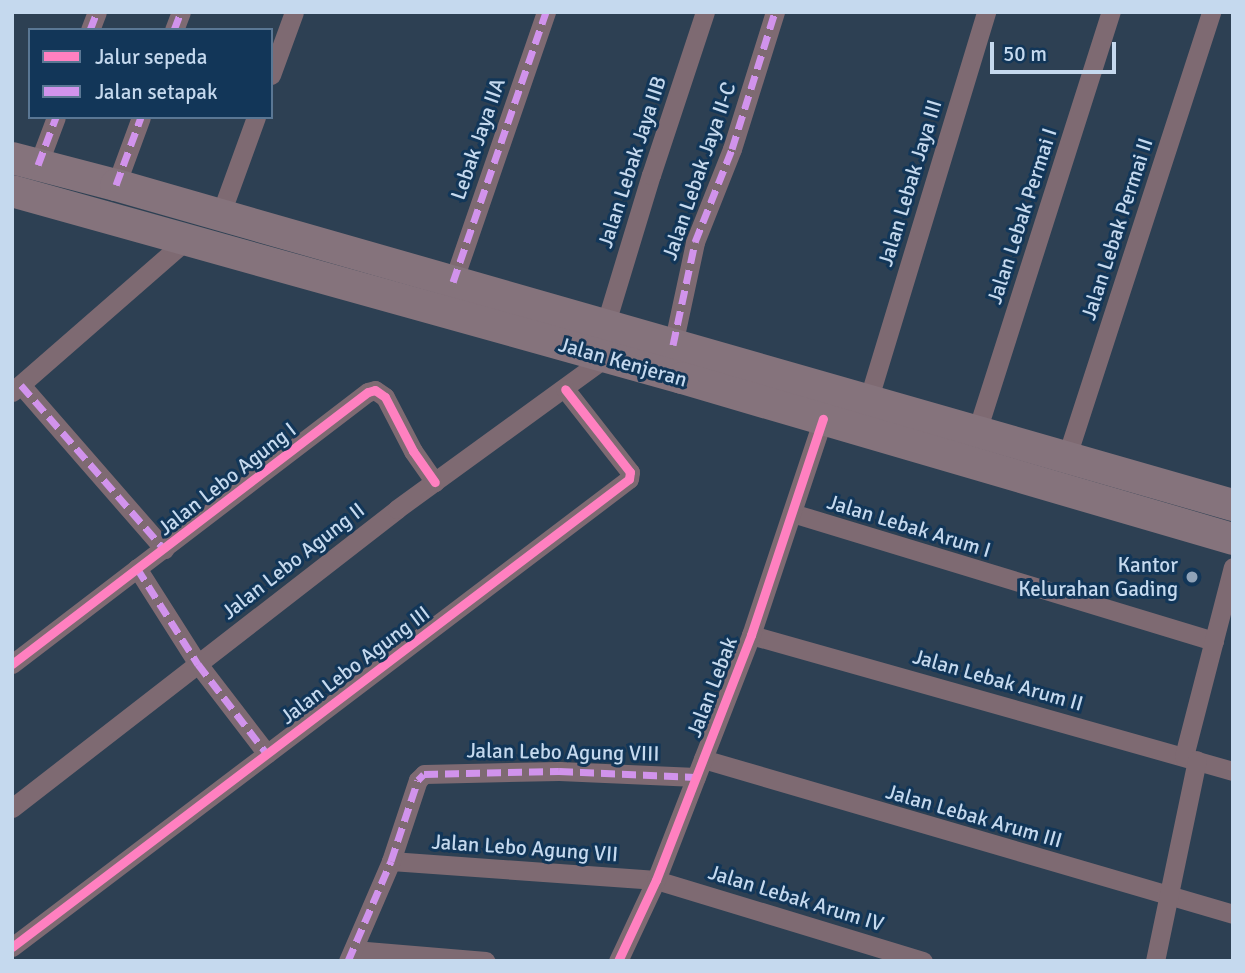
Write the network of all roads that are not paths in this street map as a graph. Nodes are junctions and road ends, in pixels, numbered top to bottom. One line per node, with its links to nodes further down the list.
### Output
1 (294, 12): 8 (street)
2 (546, 12): 17 (street, Lebak Jaya IIA)
3 (705, 12): 18 (street, Jalan Lebak Jaya IIB)
4 (775, 12): 19 (street, Jalan Lebak Jaya II-C)
5 (986, 12): 22 (street, Jalan Lebak Jaya III)
6 (1111, 12): 24 (street, Jalan Lebak Permai I)
7 (1211, 12): 25 (street, Jalan Lebak Permai II)
8 (273, 70)
9 (55, 119): 12 (street)
10 (140, 119): 13 (street)
11 (255, 119): 15 (street)
12 (25, 161): 13 (main road, Jalan Kenjeran)
13 (116, 185): 15 (main road, Jalan Kenjeran)
14 (12, 191): 16 (main road, Jalan Kenjeran)
15 (220, 216): 17 (main road, Jalan Kenjeran)
16 (185, 241): 18 (main road, Jalan Kenjeran); 20 (street)
17 (453, 282): 18 (main road, Jalan Kenjeran)
18 (605, 341): 19 (main road, Jalan Kenjeran); 21 (street, Jalan Lebo Agung II); 23 (main road, Jalan Kenjeran)
19 (673, 345): 22 (main road, Jalan Kenjeran)
20 (17, 388): 32 (street)
21 (565, 389): 26 (street, Jalan Lebo Agung II); 39 (street, Jalan Lebo Agung III)
22 (868, 401): 24 (main road, Jalan Kenjeran)
23 (823, 419): 27 (main road, Jalan Kenjeran); 30 (street, Jalan Lebak)
24 (976, 434): 25 (main road, Jalan Kenjeran)
25 (1066, 459): 27 (main road, Jalan Kenjeran)
26 (435, 482): 32 (street, Jalan Lebo Agung I); 38 (street, Jalan Lebo Agung II)
27 (1106, 486): 28 (main road, Jalan Kenjeran)
28 (1145, 497): 29 (main road, Jalan Kenjeran); 31 (main road, Jalan Kenjeran)
29 (1233, 505)
30 (792, 513): 35 (street, Jalan Lebak); 36 (street, Jalan Lebak Arum I)
31 (1233, 539)
32 (164, 549): 34 (street, Jalan Lebo Agung I)
33 (1233, 567): 36 (street)
34 (137, 568): 37 (street, Jalan Lebo Agung I); 38 (street)
35 (751, 635): 40 (street, Jalan Lebak Arum II); 41 (street, Jalan Lebak)
36 (1214, 641): 40 (street)
37 (12, 664)
38 (198, 664): 39 (street); 43 (street, Jalan Lebo Agung II)
39 (267, 754): 48 (street, Jalan Lebo Agung III)
40 (1191, 758): 42 (street, Jalan Lebak Arum II); 46 (street)
41 (699, 768): 44 (street, Jalan Lebo Agung VIII); 45 (street, Jalan Lebak); 46 (street, Jalan Lebak Arum III)
42 (1233, 771)
43 (12, 808)
44 (391, 861): 45 (street, Jalan Lebo Agung VII); 49 (street)
45 (656, 880): 51 (street, Jalan Lebak); 52 (street, Jalan Lebak Arum IV)
46 (1167, 895): 47 (street, Jalan Lebak Arum III); 53 (street)
47 (1233, 914)
48 (12, 947)
49 (351, 955): 50 (street)
50 (486, 961)
51 (618, 961)
52 (923, 961)
53 (1155, 961)

